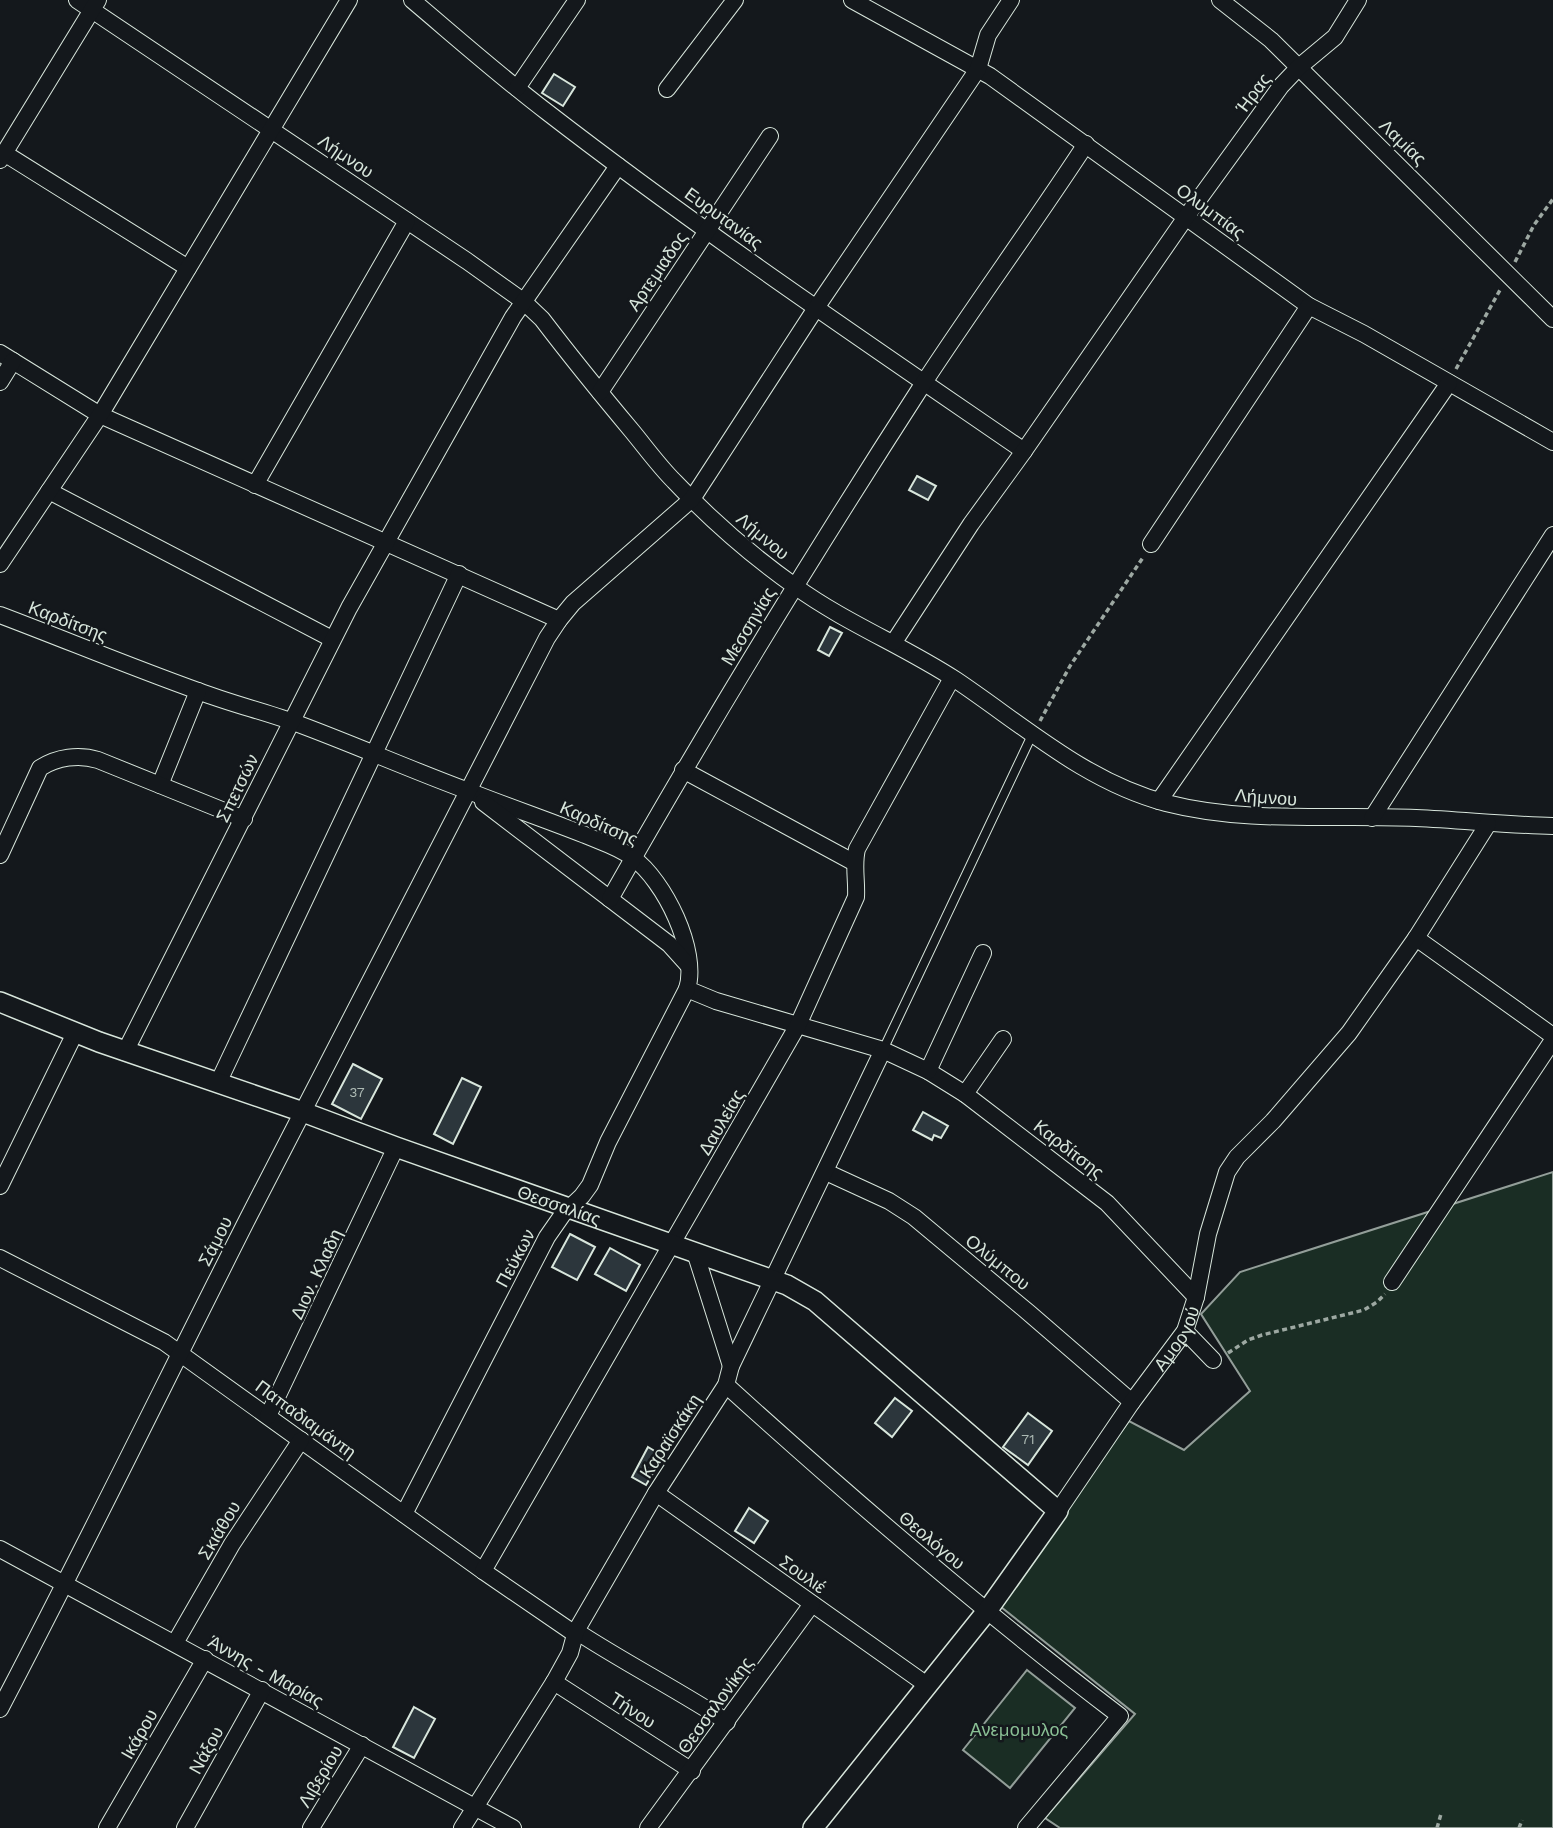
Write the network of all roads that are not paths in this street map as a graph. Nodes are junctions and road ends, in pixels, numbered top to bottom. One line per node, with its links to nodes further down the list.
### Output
1 (349, 0): 14 (street)
2 (412, 0): 12 (street, Ευρυτανίας)
3 (577, 0): 12 (street)
4 (735, 0): 13 (street)
5 (852, 0): 11 (street, Ολυμπίας)
6 (1010, 0): 11 (street, Σάμου)
7 (1220, 0): 10 (street, Λαμίας)
8 (1358, 0): 10 (street, Ήρας)
9 (89, 3): 14 (street, Λήμνου); 17 (street)
10 (1299, 67): 19 (street, Ήρας); 26 (street, Λαμίας)
11 (978, 69): 16 (street, Ολυμπίας); 25 (street, Σάμου)
12 (516, 88): 18 (street, Ευρυτανίας)
13 (667, 89)
14 (272, 130): 20 (street, Λήμνου); 22 (street)
15 (771, 136): 21 (street, Αρτεμιαδος)
16 (1086, 144): 19 (street, Ολυμπίας); 29 (street, Μεσσηνίας)
17 (2, 157): 22 (street)
18 (618, 166): 21 (street, Ευρυτανίας); 23 (street, Σπετσών)
19 (1185, 217): 24 (street, Ολυμπίας); 34 (street, Ήρας)
20 (407, 221): 23 (street, Λήμνου); 35 (street)
21 (708, 230): 25 (street, Ευρυτανίας); 31 (street, Αρτεμιαδος)
22 (188, 268): 32 (street)
23 (523, 301): 31 (street, Λήμνου); 39 (street, Σπετσών)
24 (1309, 306): 30 (street, Ολυμπίας); 40 (street)
25 (816, 307): 29 (street, Ευρυτανίας); 37 (street, Σάμου)
26 (1553, 319)
27 (6, 357): 28 (street); 32 (street)
28 (0, 382)
29 (925, 383): 34 (street, Ευρυτανίας); 43 (street, Μεσσηνίας)
30 (1449, 383): 33 (street, Ολυμπίας); 56 (street)
31 (600, 392): 37 (street, Λήμνου)
32 (100, 415): 35 (street); 36 (street)
33 (1553, 442)
34 (1024, 452): 47 (street, Ήρας)
35 (255, 485): 39 (street)
36 (49, 491): 41 (street); 46 (street)
37 (692, 499): 43 (street, Λήμνου); 45 (street, Σάμου)
38 (1553, 535): 57 (street)
39 (386, 542): 42 (street); 46 (street, Σπετσών)
40 (1151, 544)
41 (0, 564)
42 (459, 574): 45 (street); 52 (street)
43 (795, 587): 47 (street, Λήμνου); 53 (street, Μεσσηνίας)
44 (0, 615): 49 (street, Καρδίτσης)
45 (559, 620): 55 (street, Σάμου)
46 (332, 639): 50 (street, Σπετσών)
47 (894, 642): 48 (street, Λήμνου)
48 (953, 678): 51 (street, Λήμνου); 63 (street, Δαυλείας)
49 (198, 691): 50 (street, Καρδίτσης); 54 (street)
50 (290, 721): 52 (street, Καρδίτσης); 58 (street, Σπετσών)
51 (1032, 735): 56 (street, Λήμνου); 74 (lane)
52 (374, 753): 55 (street, Καρδίτσης); 77 (street)
53 (683, 770): 62 (street, Μεσσηνίας); 63 (street)
54 (160, 785): 58 (street); 61 (street)
55 (470, 792): 62 (street, Καρδίτσης); 64 (street); 79 (street, Σάμου)
56 (1159, 801): 57 (street, Λήμνου)
57 (1373, 818): 59 (street, Λήμνου)
58 (244, 819): 75 (street, Σπετσών)
59 (1488, 824): 60 (street, Λήμνου); 65 (street, Αμοργού)
60 (1553, 826)
61 (0, 855)
62 (633, 858): 64 (street, Μεσσηνίας); 67 (street, Καρδίτσης)
63 (853, 862): 70 (street, Δαυλείας)
64 (610, 899): 67 (street)
65 (1416, 938): 72 (street); 89 (street, Αμοργού)
66 (983, 953): 76 (street)
67 (689, 966): 68 (street, Καρδίτσης)
68 (687, 989): 70 (street, Καρδίτσης); 83 (street, Πεύκων)
69 (0, 1002): 71 (street, Θεσσαλίας)
70 (799, 1026): 74 (street, Καρδίτσης); 84 (street, Δαυλείας)
71 (75, 1033): 75 (street, Θεσσαλίας); 82 (street)
72 (1553, 1038): 88 (street)
73 (1003, 1039): 78 (street)
74 (883, 1050): 76 (street, Καρδίτσης); 81 (street, Καραϊσκάκη)
75 (125, 1052): 77 (street, Θεσσαλίας)
76 (928, 1071): 78 (street, Καρδίτσης)
77 (218, 1083): 79 (street, Θεσσαλίας)
78 (965, 1094): 89 (street, Καρδίτσης)
79 (303, 1112): 80 (street, Θεσσαλίας); 91 (street, Σάμου)
80 (396, 1147): 83 (street, Θεσσαλίας); 96 (street, Διον. Κλαδη)
81 (826, 1172): 87 (street, Καραϊσκάκη); 95 (street, Ολύμπου)
82 (0, 1186)
83 (569, 1208): 84 (street, Θεσσαλίας); 100 (street, Πεύκων)
84 (673, 1245): 85 (street, Θεσσαλίας); 102 (street, Δαυλείας)
85 (695, 1252): 87 (street, Θεσσαλίας); 93 (street)
86 (0, 1258): 91 (street, Παπαδιαμάντη)
87 (772, 1280): 93 (street, Καραϊσκάκη); 99 (street, Θεσσαλίας)
88 (1392, 1282)
89 (1196, 1297): 90 (street, Αμοργού)
90 (1185, 1331): 92 (street); 95 (street, Αμοργού)
91 (180, 1352): 96 (street, Παπαδιαμάντη); 103 (street, Σάμου)
92 (1213, 1360)
93 (731, 1366): 94 (street, Καραϊσκάκη)
94 (726, 1385): 98 (street, Καραϊσκάκη); 105 (street, Θεολόγου)
95 (1132, 1402): 99 (street, Αμοργού)
96 (268, 1416): 97 (street, Παπαδιαμάντη)
97 (301, 1440): 100 (street, Παπαδιαμάντη); 107 (street, Σκιάθου)
98 (656, 1493): 104 (street, Σουλιέ); 106 (street, Καραϊσκάκη)
99 (1058, 1511): 105 (street, Αμοργού)
100 (404, 1514): 102 (street, Παπαδιαμάντη)
101 (0, 1549): 103 (street, Άννης - Μαρίας)
102 (483, 1572): 106 (street, Παπαδιαμάντη)
103 (66, 1584): 107 (street, Άννης - Μαρίας); 112 (street, Σάμου)
104 (812, 1604): 110 (street, Σουλιέ); 113 (street, Θεσσαλονίκης)
105 (987, 1611): 110 (street, Αμοργού); 124 (street, Θεολόγου)
106 (576, 1633): 109 (street, Καραϊσκάκη); 113 (street, Παπαδιαμάντη)
107 (174, 1643): 108 (street, Άννης - Μαρίας)
108 (205, 1659): 111 (street, Άννης - Μαρίας); 117 (street, Ικάρου)
109 (554, 1682): 115 (street, Τήνου); 116 (street, Καραϊσκάκη)
110 (927, 1685): 123 (street, Αμοργού)
111 (262, 1690): 114 (street, Άννης - Μαρίας); 118 (street, Νάξου)
112 (0, 1709)
113 (727, 1722): 115 (street, Θεσσαλονίκης)
114 (362, 1745): 116 (street, Άννης - Μαρίας); 119 (street, Λιβερίου)
115 (692, 1771): 122 (street, Θεσσαλονίκης)
116 (476, 1807): 120 (street, Καραϊσκάκη); 121 (street, Άννης - Μαρίας)
117 (107, 1828)
118 (185, 1828)
119 (311, 1828)
120 (462, 1828)
121 (513, 1828)
122 (648, 1828)
123 (813, 1828)
124 (1026, 1828)

